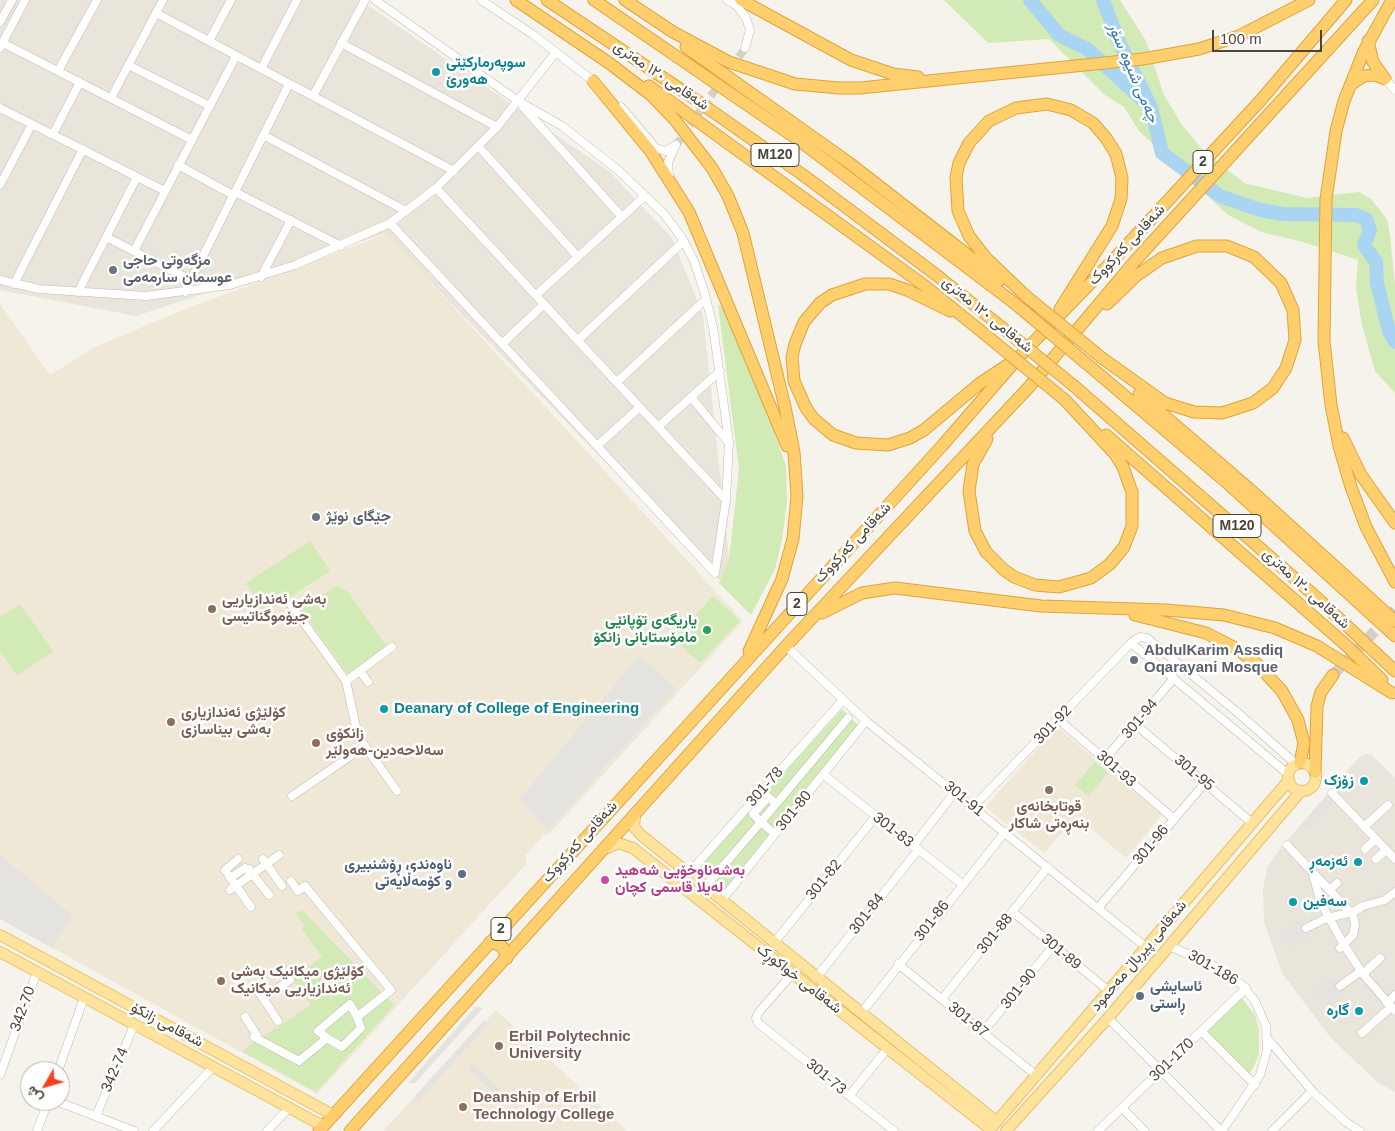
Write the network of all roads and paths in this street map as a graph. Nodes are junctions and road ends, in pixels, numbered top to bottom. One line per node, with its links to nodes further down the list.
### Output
1 (12, 0): 23 (street)
2 (25, 0): 27 (street)
3 (97, 0): 33 (street)
4 (163, 0): 22 (street)
5 (231, 0): 24 (street)
6 (297, 0): 32 (street)
7 (365, 0): 26 (street)
8 (375, 0): 43 (street)
9 (481, 0): 29 (street)
10 (516, 0): 98 (highway)
11 (521, 0): 81 (highway)
12 (547, 0): 112 (highway, شەقامی ١٢٠ مەتری / M120, bridge)
13 (594, 0): 106 (highway, شەقامی ١٢٠ مەتری / M120, bridge)
14 (617, 0): 78 (highway)
15 (625, 0): 34 (highway)
16 (727, 0): 28 (street)
17 (741, 0): 34 (highway)
18 (1309, 0): 34 (highway)
19 (1346, 0): 82 (highway, شەقامی کەرکووک / 2)
20 (1373, 0): 84 (highway, شەقامی کەرکووک / 2)
21 (1392, 0): 25 (highway)
22 (156, 13): 24 (street); 31 (street)
23 (0, 22)
24 (209, 41): 30 (street)
25 (1368, 41): 35 (highway); 39 (highway)
26 (341, 43): 41 (street); 47 (street)
27 (1, 46): 33 (street)
28 (745, 48)
29 (556, 52): 36 (street); 43 (street)
30 (236, 56): 32 (street); 44 (street)
31 (128, 65): 42 (street); 44 (street)
32 (261, 69): 38 (street)
33 (58, 71): 37 (street)
34 (957, 77)
35 (1385, 79): 39 (highway); 40 (street)
36 (593, 81): 56 (highway); 56 (street)
37 (80, 82): 42 (street); 48 (street)
38 (289, 84): 41 (street); 49 (street)
39 (1350, 85): 93 (highway)
40 (1395, 90)
41 (313, 96): 54 (street)
42 (111, 98): 50 (street)
43 (518, 102): 47 (street); 61 (street); 63 (street)
44 (210, 106): 50 (street)
45 (0, 108): 46 (street)
46 (32, 124): 48 (street); 57 (street)
47 (497, 128): 51 (street)
48 (53, 134): 52 (street)
49 (263, 135): 60 (street); 62 (street)
50 (192, 140): 53 (street)
51 (479, 147): 54 (street); 70 (street)
52 (83, 150): 55 (street); 74 (street)
53 (178, 166): 59 (street); 60 (street)
54 (454, 171): 58 (street)
55 (137, 177): 59 (street); 66 (street)
56 (669, 177): 98 (highway)
57 (0, 185)
58 (436, 188): 62 (street); 77 (street)
59 (165, 191): 69 (street)
60 (234, 194): 64 (street); 73 (street)
61 (646, 196): 63 (street); 67 (street)
62 (406, 211): 65 (street)
63 (622, 217): 70 (street)
64 (290, 220): 68 (street); 71 (street)
65 (390, 223): 68 (street); 85 (street)
66 (106, 237): 69 (street); 75 (street)
67 (684, 241): 79 (street); 83 (street)
68 (341, 246): 71 (street)
69 (134, 251): 73 (street)
70 (578, 257): 77 (street)
71 (261, 277): 76 (street)
72 (0, 280): 74 (street)
73 (191, 280): 76 (street)
74 (14, 284): 75 (street)
75 (78, 292): 76 (street)
76 (185, 292)
77 (536, 295): 80 (street)
78 (1027, 297): 82 (highway); 87 (highway, bridge)
79 (706, 299): 88 (street); 89 (street)
80 (544, 304): 83 (street); 85 (street)
81 (964, 318): 86 (highway); 92 (highway, bridge)
82 (1048, 327): 86 (highway, شەقامی کەرکووک / 2)
83 (578, 340): 89 (street)
84 (1066, 343): 87 (highway); 90 (highway, شەقامی کەرکووک / 2)
85 (502, 344): 97 (street)
86 (1019, 358): 110 (highway, شەقامی کەرکووک / 2)
87 (1102, 358): 105 (highway)
88 (720, 371): 91 (street); 96 (street)
89 (616, 382): 94 (street)
90 (1029, 387): 92 (highway); 104 (highway, شەقامی کەرکووک / 2)
91 (691, 397): 95 (street); 96 (street)
92 (1065, 400): 117 (highway)
93 (1331, 405): 100 (highway); 101 (highway)
94 (640, 407): 95 (street); 97 (street)
95 (658, 427): 99 (street)
96 (729, 442): 99 (street)
97 (597, 446): 99 (street)
98 (796, 482): 110 (highway)
99 (726, 500)
100 (1395, 524)
101 (1395, 582)
102 (291, 604): 115 (street)
103 (1069, 608): 104 (highway); 117 (highway); 125 (highway)
104 (810, 620): 108 (highway, شەقامی کەرکووک / 2)
105 (1395, 621)
106 (1395, 636)
107 (1132, 643): 114 (street); 120 (street, 301-92); 125 (street)
108 (786, 646): 118 (street, 301-91); 137 (highway, شەقامی کەرکووک / 2)
109 (392, 647): 111 (street)
110 (744, 662): 178 (highway, شەقامی کەرکووک / 2)
111 (360, 671): 115 (street); 116 (street)
112 (1395, 671)
113 (1333, 675): 126 (highway)
114 (1174, 678): 122 (street, 301-94); 128 (street)
115 (346, 681): 123 (street)
116 (368, 682)
117 (1394, 694)
118 (843, 700): 121 (street, 301-91); 159 (street, 301-78)
119 (848, 718): 140 (street)
120 (1059, 720): 124 (street, 301-93); 136 (street, 301-92)
121 (866, 721): 127 (street, 301-80); 132 (street, 301-91)
122 (1135, 724): 124 (street, 301-94); 129 (street, 301-95)
123 (365, 746): 130 (street); 134 (street)
124 (1105, 759): 139 (street, 301-93)
125 (1298, 764): 126 (main road); 128 (main road, شەقامی پیرباڵ مەحمود)
126 (1315, 772): 131 (main road, شەقامی پیرباڵ مەحمود)
127 (824, 775): 138 (street, 301-83); 144 (street, 301-80)
128 (1288, 777): 131 (main road); 141 (main road, شەقامی پیرباڵ مەحمود)
129 (1204, 782): 139 (street, 301-96); 141 (street, 301-95)
130 (397, 791)
131 (1301, 791): 182 (main road, شەقامی پیرباڵ مەحمود)
132 (955, 792): 136 (street, 301-91); 147 (street, 301-84)
133 (1332, 793): 142 (street)
134 (292, 796)
135 (1388, 804): 142 (street)
136 (974, 806): 143 (street, 301-91)
137 (635, 816): 149 (highway, شەقامی کەرکووک / 2); 159 (main road, شەقامی خواکوڕک)
138 (875, 816): 147 (street, 301-83); 179 (street, 301-82)
139 (1174, 819): 172 (street, 301-96)
140 (761, 822): 144 (street); 165 (street)
141 (1252, 823): 184 (main road, شەقامی پیرباڵ مەحمود)
142 (1364, 827): 145 (street)
143 (1005, 832): 156 (street, 301-91); 163 (street, 301-86)
144 (775, 834): 170 (street, 301-80)
145 (1376, 840): 148 (street); 150 (street)
146 (1287, 845): 157 (street)
147 (915, 848): 163 (street, 301-83); 193 (street, 301-84)
148 (1365, 849)
149 (604, 850): 186 (highway, شەقامی کەرکووک / 2); 192 (main road, شەقامی خواکوڕک)
150 (1386, 850): 153 (street); 154 (street)
151 (279, 855): 155 (street)
152 (238, 859): 160 (street)
153 (1376, 859)
154 (1395, 859)
155 (265, 862): 158 (street); 164 (street)
156 (1048, 868): 172 (street, 301-91); 173 (street, 301-88)
157 (1312, 871): 167 (street); 175 (street)
158 (253, 874): 160 (street); 166 (street); 169 (street)
159 (688, 874): 165 (main road, شەقامی خواکوڕک)
160 (230, 878): 166 (street)
161 (291, 881): 206 (street)
162 (1338, 883): 167 (street)
163 (962, 884): 189 (street, 301-86)
164 (282, 886)
165 (704, 887): 170 (main road, شەقامی خواکوڕک)
166 (233, 888): 171 (street)
167 (1330, 890): 174 (street)
168 (1395, 894): 174 (street)
169 (268, 895)
170 (721, 900): 179 (main road, شەقامی خواکوڕک)
171 (252, 908)
172 (1098, 908): 184 (street, 301-91)
173 (1013, 912): 180 (street, 301-89); 202 (street, 301-88)
174 (1351, 912): 175 (street); 183 (street)
175 (1328, 918): 176 (street); 183 (street)
176 (1306, 928)
177 (0, 935): 181 (main road, شەقامی زانکۆ)
178 (490, 942): 186 (highway); 228 (highway, شەقامی کەرکووک / 2)
179 (774, 943): 193 (main road, شەقامی خواکوڕک)
180 (1054, 945): 198 (street, 301-89); 211 (street, 301-90)
181 (21, 946): 188 (main road); 228 (main road, شەقامی زانکۆ)
182 (1169, 946): 197 (street, 301-186); 207 (main road, شەقامی پیرباڵ مەحمود)
183 (1342, 946): 191 (street)
184 (1147, 948): 198 (main road, شەقامی پیرباڵ مەحمود)
185 (0, 952): 188 (main road, شەقامی زانکۆ)
186 (507, 958): 238 (highway, شەقامی کەرکووک / 2)
187 (1380, 958): 191 (street)
188 (15, 960): 190 (main road, شەقامی زانکۆ)
189 (898, 964): 202 (street, 301-87); 204 (street, 301-86)
190 (37, 972): 200 (main road, شەقامی زانکۆ); 219 (street, 342-70)
191 (1362, 972): 196 (street); 203 (street)
192 (792, 974): 215 (main road, شەقامی خواکوڕک); 223 (street, 301-73)
193 (816, 978): 204 (main road, شەقامی خواکوڕک)
194 (290, 980): 201 (street)
195 (254, 986): 201 (street)
196 (1340, 986)
197 (1246, 988): 210 (street, 301-170); 214 (street, 301-186)
198 (1110, 992): 220 (main road, شەقامی پیرباڵ مەحمود)
199 (1395, 995): 203 (street)
200 (84, 998): 209 (main road, شەقامی زانکۆ); 216 (street)
201 (263, 998): 208 (street)
202 (942, 999): 211 (street, 301-87)
203 (1391, 1007): 212 (street)
204 (862, 1012): 229 (main road, شەقامی خواکوڕک)
205 (244, 1017): 213 (street)
206 (357, 1017): 213 (street); 213 (street)
207 (1108, 1018): 218 (street); 240 (main road, شەقامی پیرباڵ مەحمود)
208 (278, 1021)
209 (134, 1024): 217 (main road, شەقامی زانکۆ); 230 (street, 342-74)
210 (1201, 1031): 218 (street, 301-170); 221 (street)
211 (984, 1032): 220 (street, 301-87)
212 (1362, 1033)
213 (327, 1038)
214 (1268, 1038): 221 (street, 301-186); 222 (street)
215 (887, 1048): 223 (street); 229 (main road, شەقامی خواکوڕک)
216 (62, 1061)
217 (213, 1067): 225 (main road, شەقامی زانکۆ); 236 (street)
218 (1162, 1070): 226 (street, 301-170); 243 (street)
219 (0, 1075)
220 (1037, 1076): 231 (main road, شەقامی پیرباڵ مەحمود)
221 (1255, 1085): 243 (street, 301-186)
222 (1312, 1091): 233 (street); 244 (street)
223 (849, 1096): 239 (street, 301-73)
224 (70, 1106): 230 (street)
225 (289, 1108): 232 (main road, شەقامی زانکۆ); 237 (street)
226 (1122, 1108): 241 (street, 301-170); 242 (street)
227 (44, 1111): 234 (street)
228 (334, 1115): 232 (highway, شەقامی کەرکووک / 2)
229 (981, 1115): 231 (main road, شەقامی خواکوڕک)
230 (96, 1116): 235 (street)
231 (992, 1127)
232 (321, 1129)
233 (1357, 1130)
234 (37, 1131)
235 (134, 1131)
236 (153, 1131)
237 (267, 1131)
238 (350, 1131)
239 (894, 1131)
240 (1006, 1131)
241 (1098, 1131)
242 (1145, 1131)
243 (1222, 1131)
244 (1272, 1131)

